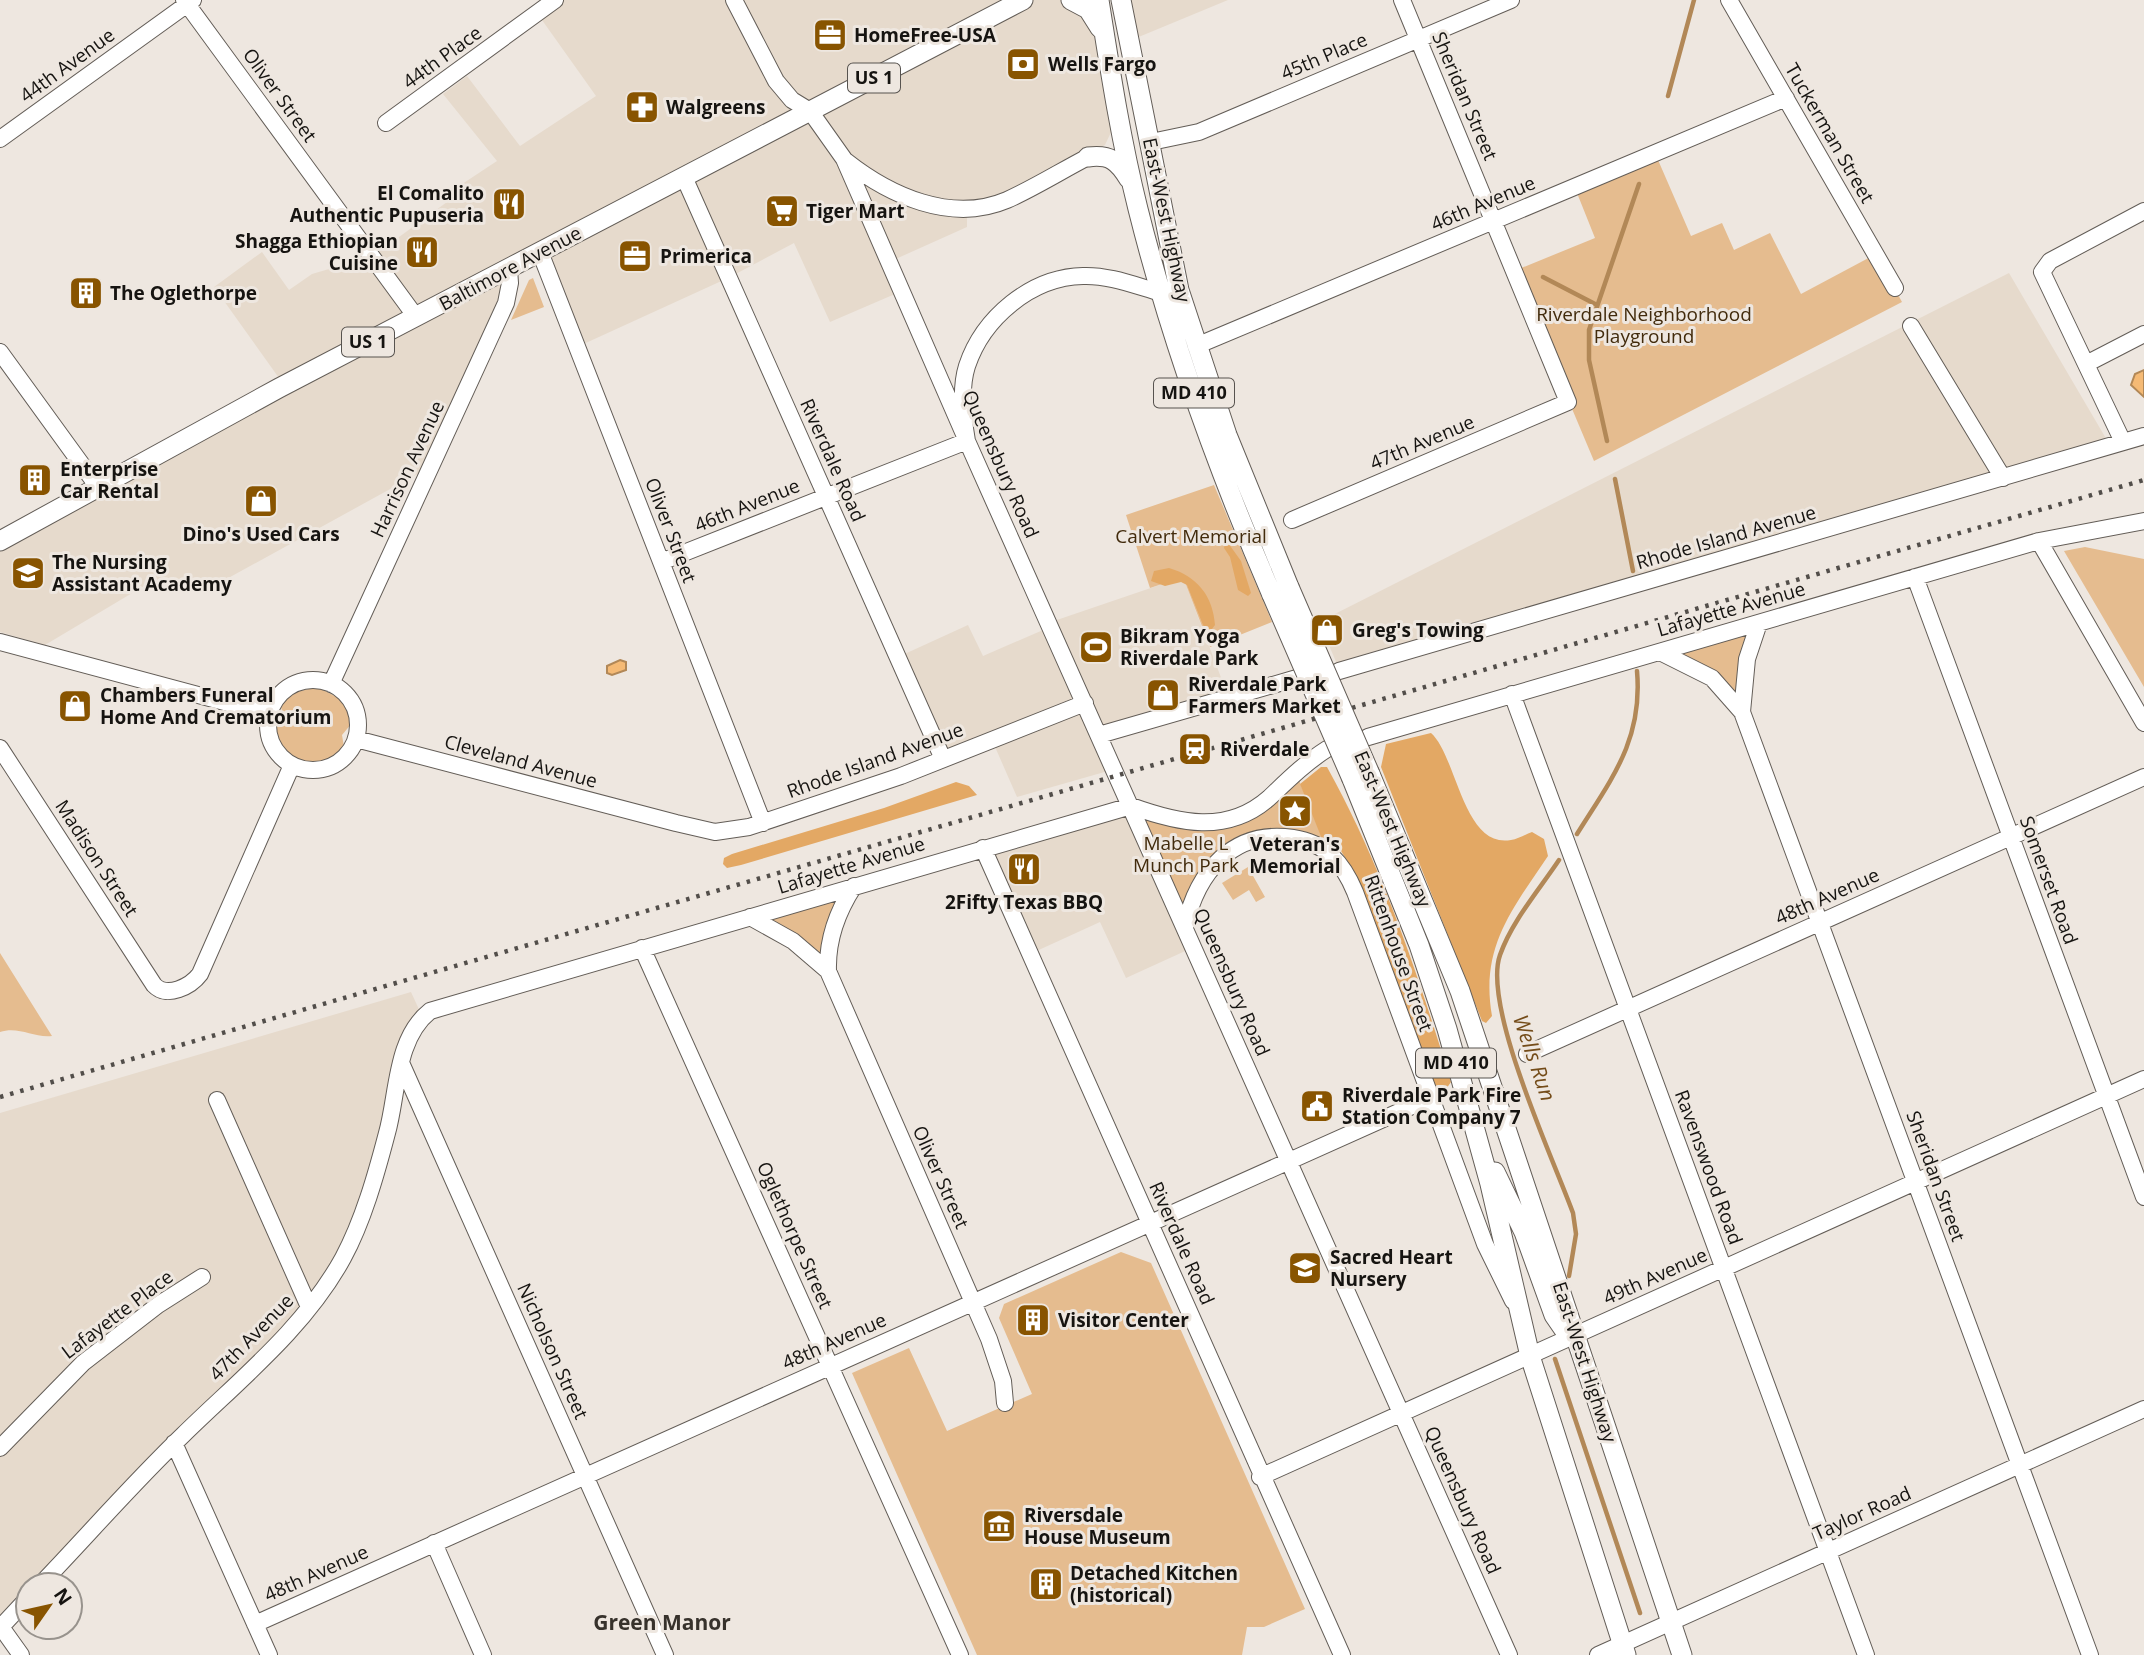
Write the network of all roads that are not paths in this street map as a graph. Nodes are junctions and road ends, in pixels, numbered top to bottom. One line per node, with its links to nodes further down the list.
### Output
1 (555, 0): 16 (street, 44th Place)
2 (734, 0): 14 (street, Queensbury Road)
3 (1023, 0): 14 (main road, Baltimore Avenue / US 1)
4 (1072, 0): 11 (main road)
5 (1099, 0): 11 (main road, East-West Highway / MD 410)
6 (1121, 0): 18 (main road, East-West Highway / MD 410)
7 (1402, 0): 12 (street, Sheridan Street)
8 (1511, 0): 12 (street, 45th Place)
9 (1729, 0): 13 (street, Tuckerman Street)
10 (188, 1): 17 (street, 44th Avenue); 29 (street, Oliver Street)
11 (1105, 38): 15 (main road, East-West Highway / MD 410)
12 (1419, 39): 18 (street, 45th Place); 24 (street, Sheridan Street)
13 (1786, 98): 24 (street, 46th Avenue); 27 (street, Tuckerman Street)
14 (810, 111): 20 (street, Queensbury Road); 21 (main road, Baltimore Avenue / US 1)
15 (1119, 115): 19 (main road); 22 (main road, East-West Highway / MD 410)
16 (386, 123)
17 (0, 139)
18 (1151, 142): 32 (main road, East-West Highway / MD 410)
19 (1088, 157): 20 (street); 22 (main road)
20 (844, 159): 37 (street, Queensbury Road)
21 (684, 177): 25 (main road, Baltimore Avenue / US 1); 41 (street, Riverdale Road)
22 (1133, 184): 28 (main road, East-West Highway / MD 410)
23 (2144, 211): 34 (street)
24 (1494, 221): 32 (street, 46th Avenue); 35 (street, Sheridan Street)
25 (540, 252): 26 (main road, Baltimore Avenue / US 1); 48 (street, Oliver Street)
26 (509, 268): 29 (main road, Baltimore Avenue / US 1); 56 (street, Harrison Avenue)
27 (1895, 288)
28 (1162, 293): 37 (street); 50 (main road, East-West Highway / MD 410)
29 (416, 317): 40 (main road, Baltimore Avenue / US 1)
30 (1911, 326): 39 (street)
31 (2144, 334): 34 (street)
32 (1196, 346): 50 (main road, East-West Highway / MD 410)
33 (0, 352): 40 (street)
34 (2086, 364): 38 (street)
35 (1568, 402): 42 (street, 47th Avenue)
36 (2144, 436): 38 (street, Rhode Island Avenue)
37 (967, 441): 41 (street, 46th Avenue); 58 (street, Queensbury Road)
38 (2123, 442): 39 (street, Rhode Island Avenue)
39 (2003, 478): 54 (street, Rhode Island Avenue)
40 (97, 487): 46 (main road, Baltimore Avenue / US 1)
41 (826, 496): 48 (street, 46th Avenue); 67 (street, Riverdale Road)
42 (1292, 520)
43 (2144, 522): 44 (street, Lafayette Avenue)
44 (2106, 527): 45 (street, Lafayette Avenue); 47 (street, Lafayette Avenue)
45 (2144, 532)
46 (0, 541)
47 (2039, 541): 49 (street, Lafayette Avenue); 61 (street)
48 (661, 562): 74 (street, Oliver Street)
49 (1915, 577): 51 (street, Lafayette Avenue); 75 (street, Somerset Road)
50 (1280, 591): 69 (main road, East-West Highway / MD 410, bridge)
51 (1759, 623): 53 (street, Lafayette Avenue); 59 (street, Sheridan Street)
52 (0, 642): 60 (street)
53 (1660, 652): 57 (street, Lafayette Avenue); 59 (street, Sheridan Street)
54 (1339, 671)
55 (1297, 678): 62 (street)
56 (331, 684): 60 (street); 64 (street)
57 (1511, 694): 63 (street, Lafayette Avenue); 84 (street, Ravenswood Road)
58 (1085, 703): 62 (street, Queensbury Road); 67 (street, Rhode Island Avenue)
59 (1742, 712): 80 (street, Sheridan Street)
60 (269, 714): 68 (street)
61 (2144, 723)
62 (1099, 734): 71 (street, Queensbury Road)
63 (1367, 737)
64 (356, 739): 68 (street); 73 (street, Cleveland Avenue)
65 (0, 748): 68 (street, Madison Street)
66 (1327, 749): 72 (street)
67 (943, 759): 74 (street, Rhode Island Avenue)
68 (292, 765)
69 (1361, 777): 91 (main road, East-West Highway / MD 410); 101 (main road, East-West Highway / MD 410)
70 (2144, 777): 75 (street, 48th Avenue)
71 (1131, 806): 72 (street); 77 (street, Lafayette Avenue); 81 (street, Queensbury Road)
72 (1244, 814): 76 (street)
73 (676, 823): 74 (street, Rhode Island Avenue)
74 (763, 823)
75 (2011, 836): 80 (street, 48th Avenue); 88 (street, Somerset Road)
76 (1253, 838): 81 (street); 89 (street, Rittenhouse Street)
77 (983, 848): 78 (street, Lafayette Avenue); 95 (street, Riverdale Road)
78 (854, 886): 79 (street, Lafayette Avenue); 83 (street, Oliver Street)
79 (750, 917): 82 (street, Lafayette Avenue); 83 (street, Oliver Street)
80 (1820, 922): 84 (street, 48th Avenue); 93 (street, Sheridan Street)
81 (1185, 927): 92 (street, Queensbury Road)
82 (642, 948): 86 (street, Lafayette Avenue); 103 (street, Oglethorpe Street)
83 (828, 971): 98 (street, Oliver Street)
84 (1628, 1009): 85 (street, 48th Avenue); 96 (street, Ravenswood Road)
85 (1527, 1054)
86 (402, 1065): 99 (street, 47th Avenue); 110 (street, Nicholson Street)
87 (2144, 1079): 88 (street, 49th Avenue)
88 (2107, 1096): 93 (street, 49th Avenue); 94 (street, Somerset Road)
89 (1430, 1098): 92 (street, 48th Avenue); 100 (street, Rittenhouse Street)
90 (217, 1100): 99 (street)
91 (1475, 1130): 100 (main road, East-West Highway / MD 410); 101 (main road)
92 (1288, 1161): 95 (street, 48th Avenue); 106 (street, Queensbury Road)
93 (1916, 1182): 96 (street, 49th Avenue); 109 (street, Sheridan Street)
94 (2144, 1198)
95 (1150, 1223): 98 (street, 48th Avenue); 111 (street, Riverdale Road)
96 (1724, 1269): 101 (street, 49th Avenue); 113 (street, Ravenswood Road)
97 (202, 1277): 108 (street, Lafayette Place)
98 (973, 1302): 103 (street, 48th Avenue); 104 (street, Oliver Street)
99 (309, 1307): 107 (street, 47th Avenue)
100 (1520, 1314): 102 (main road, East-West Highway / MD 410)
101 (1576, 1335): 102 (street, 49th Avenue); 116 (main road, East-West Highway / MD 410)
102 (1530, 1356): 106 (street, 49th Avenue); 119 (main road, East-West Highway / MD 410)
103 (831, 1366): 110 (street, 48th Avenue); 124 (street, Oglethorpe Street)
104 (1005, 1403)
105 (2144, 1409): 109 (street, Taylor Road)
106 (1401, 1414): 111 (street, 49th Avenue); 126 (street, Queensbury Road)
107 (174, 1443): 114 (street, 47th Avenue); 117 (street)
108 (0, 1448)
109 (2020, 1465): 113 (street, Taylor Road); 130 (street, Sheridan Street)
110 (585, 1475): 112 (street, 48th Avenue); 123 (street, Nicholson Street)
111 (1260, 1477): 125 (street, Riverdale Road)
112 (434, 1543): 117 (street, 48th Avenue); 122 (street)
113 (1828, 1552): 116 (street, Taylor Road); 129 (street, Ravenswood Road)
114 (53, 1571)
115 (14, 1612): 118 (street)
116 (1671, 1622): 119 (street, Taylor Road); 128 (main road, East-West Highway / MD 410)
117 (255, 1624): 121 (street)
118 (0, 1627): 120 (street)
119 (1624, 1649): 127 (street, Taylor Road)
120 (20, 1655)
121 (268, 1655)
122 (483, 1655)
123 (665, 1655)
124 (960, 1655)
125 (1342, 1655)
126 (1509, 1655)
127 (1598, 1655)
128 (1682, 1655)
129 (1866, 1655)
130 (2090, 1655)

